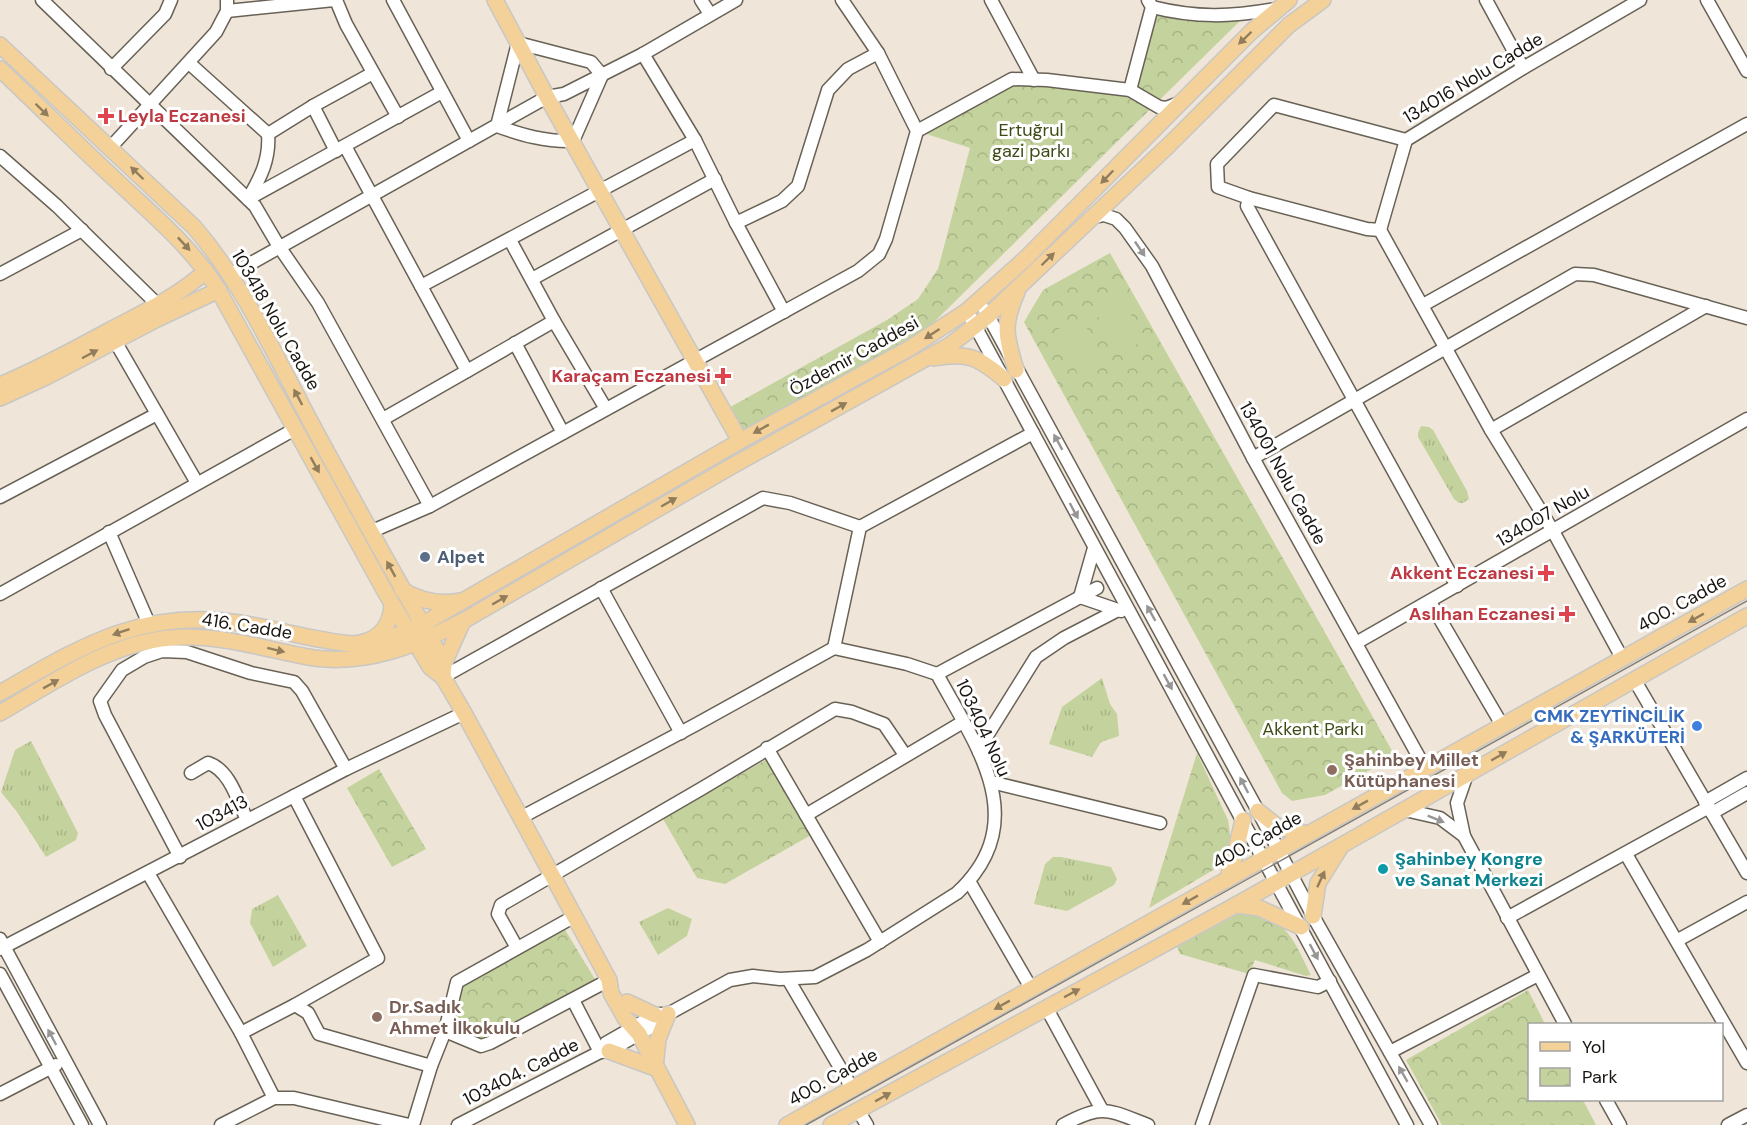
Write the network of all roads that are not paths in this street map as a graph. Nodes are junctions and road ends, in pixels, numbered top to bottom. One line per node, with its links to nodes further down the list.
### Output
1 (42, 0): 15 (street)
2 (171, 0): 26 (street)
3 (335, 0): 17 (street); 28 (street)
4 (393, 0): 32 (street)
5 (495, 0): 19 (main road)
6 (701, 0): 18 (street)
7 (736, 0): 18 (street)
8 (842, 0): 21 (street)
9 (991, 0): 30 (street)
10 (1323, 0): 56 (main road, Özdemir Caddesi)
11 (1486, 0): 24 (street)
12 (1640, 0): 24 (street, 134016 Nolu Cadde)
13 (1707, 0): 27 (street)
14 (1150, 3): 16 (street); 31 (street)
15 (55, 5): 26 (street)
16 (1283, 5): 34 (main road, Özdemir Caddesi, one-way to 34)
17 (227, 6): 23 (street)
18 (710, 15): 22 (street)
19 (518, 43): 29 (street); 33 (main road); 40 (street)
20 (0, 45): 48 (main road, 103418 Nolu Cadde)
21 (878, 53): 42 (street); 57 (street)
22 (643, 54): 29 (street); 44 (street)
23 (189, 63): 35 (street); 43 (street)
24 (1523, 68): 45 (street, 134016 Nolu Cadde)
25 (0, 69): 63 (main road, one-way to 63)
26 (111, 69): 35 (street)
27 (1747, 71)
28 (373, 73): 37 (street); 38 (street)
29 (602, 75): 33 (street); 47 (street)
30 (1034, 80): 31 (street); 42 (street)
31 (1130, 90): 36 (street)
32 (442, 92): 38 (street); 46 (street)
33 (547, 97): 40 (street); 47 (main road)
34 (1179, 103): 36 (street); 41 (main road, Özdemir Caddesi)
35 (151, 105): 48 (street); 55 (street)
36 (1153, 105): 41 (street)
37 (313, 106): 43 (street); 49 (street)
38 (398, 117): 49 (street)
39 (1747, 123): 71 (street)
40 (497, 126): 46 (street); 47 (street)
41 (1154, 129): 72 (main road, Özdemir Caddesi, one-way to 72)
42 (917, 131): 74 (street)
43 (268, 134): 55 (street)
44 (695, 140): 51 (street); 52 (street)
45 (1406, 140): 54 (street); 59 (street, 134016 Nolu Cadde)
46 (469, 141): 53 (street)
47 (573, 141): 52 (main road)
48 (110, 148): 65 (main road, 103418 Nolu Cadde, one-way to 48)
49 (341, 148): 53 (street); 55 (street)
50 (0, 156): 60 (street)
51 (715, 179): 57 (street); 58 (street)
52 (599, 190): 58 (main road); 61 (street)
53 (373, 195): 62 (street); 68 (street)
54 (1249, 198): 59 (street); 88 (street)
55 (248, 199): 62 (street)
56 (1092, 217): 67 (main road, Özdemir Caddesi, one-way to 56); 98 (street, 134001 Nolu Cadde, one-way to 98)
57 (735, 223): 74 (street)
58 (622, 230): 66 (street); 83 (main road)
59 (1380, 230): 71 (street)
60 (82, 231): 64 (street); 70 (street)
61 (510, 240): 66 (street); 68 (street)
62 (280, 248): 65 (street); 91 (street)
63 (206, 271): 69 (main road); 70 (main road)
64 (0, 274)
65 (230, 275): 105 (main road, 103418 Nolu Cadde, one-way to 65)
66 (532, 279): 77 (street)
67 (1020, 285): 75 (main road, Özdemir Caddesi); 85 (main road)
68 (421, 286): 84 (street)
69 (219, 290): 79 (main road); 93 (main road)
70 (158, 305): 86 (main road)
71 (1423, 305): 81 (street)
72 (973, 306): 75 (street); 78 (street); 97 (main road, Özdemir Caddesi, one-way to 97)
73 (1706, 306): 76 (street); 81 (street); 94 (street)
74 (784, 312): 83 (street)
75 (988, 316): 78 (main road, Özdemir Caddesi); 85 (street)
76 (1747, 318)
77 (554, 321): 80 (street); 89 (street)
78 (976, 326): 82 (main road, Özdemir Caddesi); 85 (street)
79 (116, 341): 87 (main road, one-way to 79); 90 (street)
80 (515, 343): 84 (street); 95 (street)
81 (1446, 348): 88 (street); 94 (street)
82 (923, 360): 85 (main road); 120 (main road, Özdemir Caddesi, one-way to 82)
83 (696, 361): 89 (street); 97 (main road)
84 (467, 370): 91 (street)
85 (1010, 374): 96 (street); 151 (street, one-way to 85)
86 (0, 385)
87 (0, 398)
88 (1354, 400): 98 (street); 107 (street)
89 (606, 409): 95 (street)
90 (157, 414): 99 (street); 100 (street)
91 (383, 419): 101 (street)
92 (1747, 419): 103 (street, 134007 Nolu)
93 (295, 429): 99 (street); 116 (main road, one-way to 116)
94 (1491, 430): 103 (street)
95 (563, 433): 101 (street)
96 (1033, 433): 102 (street); 106 (street, one-way to 106)
97 (740, 441): 113 (main road, Özdemir Caddesi)
98 (1253, 458): 124 (street, 134001 Nolu Cadde)
99 (197, 483): 104 (street)
100 (0, 497)
101 (430, 506): 105 (street)
102 (860, 527): 108 (street); 125 (street)
103 (1553, 531): 107 (street, 134007 Nolu); 127 (street)
104 (110, 532): 112 (street); 121 (street)
105 (370, 532): 111 (main road, 103418 Nolu Cadde, one-way to 105)
106 (1094, 548): 114 (street); 118 (street)
107 (1457, 586): 115 (street, 134007 Nolu)
108 (601, 588): 129 (street); 137 (street)
109 (1097, 588): 114 (street)
110 (1747, 589): 127 (main road, 400. Cadde, one-way to 127)
111 (402, 590): 113 (main road); 122 (main road, 103418 Nolu Cadde)
112 (0, 594)
113 (476, 595): 122 (main road, Özdemir Caddesi)
114 (1080, 597): 117 (street); 130 (street)
115 (1430, 602): 124 (street, 134007 Nolu); 136 (street)
116 (392, 604): 122 (main road); 123 (main road)
117 (1118, 610): 118 (street); 139 (street)
118 (1131, 615): 155 (street, one-way to 155)
119 (1747, 616): 131 (main road)
120 (463, 621): 122 (main road, Özdemir Caddesi); 129 (main road)
121 (149, 624): 123 (main road, Özdemir Caddesi); 132 (main road, Özdemir Caddesi, one-way to 132)
122 (419, 634): 123 (main road, Özdemir Caddesi); 126 (main road, 416. Cadde); 128 (main road); 129 (main road)
123 (365, 643)
124 (1356, 643): 141 (street, 134001 Nolu Cadde)
125 (834, 648): 130 (street, 103404 Nolu); 137 (street)
126 (395, 651): 128 (main road); 133 (main road, 416. Cadde, one-way to 126)
127 (1622, 658): 136 (main road, 400. Cadde)
128 (426, 661): 129 (main road)
129 (443, 670): 134 (main road)
130 (937, 674): 135 (street, 103404 Nolu)
131 (1634, 679): 144 (main road, one-way to 131); 149 (street)
132 (0, 693)
133 (0, 713)
134 (464, 713): 142 (street, 103413); 153 (main road)
135 (963, 722): 139 (street, 103404 Nolu); 140 (street)
136 (1502, 725): 141 (main road, 400. Cadde)
137 (681, 733): 153 (street)
138 (767, 748): 140 (street); 152 (street); 166 (street)
139 (979, 752): 146 (street, 103404 Nolu)
140 (904, 755): 152 (street)
141 (1425, 768): 157 (main road, 400. Cadde, one-way to 157)
142 (346, 770): 148 (street, 103413); 162 (street)
143 (191, 773): 154 (street)
144 (1467, 774): 150 (main road); 158 (street)
145 (1747, 778): 149 (street)
146 (992, 782): 156 (street); 169 (street, 103404 Nolu)
147 (1747, 794): 149 (street)
148 (294, 796): 154 (street, 103413); 189 (street)
149 (1709, 807): 161 (street); 165 (street)
150 (1406, 810): 158 (street, one-way to 158); 159 (main road)
151 (1258, 811): 157 (main road); 160 (street)
152 (806, 815): 178 (street)
153 (520, 818): 166 (main road)
154 (247, 820): 162 (street, 103413)
155 (1243, 820): 163 (street); 168 (main road)
156 (1160, 823)
157 (1308, 834): 160 (main road, 400. Cadde)
158 (1464, 836): 175 (street)
159 (1341, 846): 167 (main road); 174 (main road, one-way to 159)
160 (1279, 850): 163 (main road, 400. Cadde); 167 (street)
161 (1626, 854): 175 (street); 177 (street)
162 (180, 857): 164 (street, 103413)
163 (1263, 859): 168 (main road, 400. Cadde); 170 (street)
164 (148, 873): 179 (street, 103413); 195 (street)
165 (1747, 873)
166 (553, 874): 173 (main road); 180 (street)
167 (1290, 874): 170 (main road); 174 (street)
168 (1227, 880): 186 (main road, 400. Cadde, one-way to 186)
169 (969, 881): 178 (street, 103404 Nolu); 186 (street)
170 (1276, 882): 172 (main road); 176 (street)
171 (1747, 902): 177 (street)
172 (1236, 904): 176 (main road); 190 (main road, one-way to 172)
173 (575, 916): 180 (street); 184 (main road)
174 (1313, 916): 197 (street)
175 (1507, 918): 182 (street)
176 (1301, 927): 185 (street, one-way to 185)
177 (1678, 940): 199 (street)
178 (880, 942): 183 (street, 103404 Nolu)
179 (1, 945): 198 (street, one-way to 179)
180 (517, 948): 194 (street)
181 (0, 974): 201 (street)
182 (1538, 975): 192 (street); 197 (street)
183 (788, 979): 191 (street, 103404 Nolu); 203 (street)
184 (609, 980): 187 (street); 188 (main road); 193 (main road)
185 (1330, 981): 221 (street); 222 (street)
186 (1031, 988): 203 (main road, 400. Cadde, one-way to 203)
187 (573, 1000): 194 (street); 196 (street)
188 (627, 1002): 191 (main road); 193 (main road)
189 (295, 1005): 195 (street); 200 (street)
190 (1046, 1007): 207 (main road, one-way to 190); 208 (street)
191 (662, 1014): 193 (street, 103404. Cadde); 202 (main road)
192 (1564, 1023)
193 (636, 1029): 196 (street, 103404. Cadde); 202 (main road)
194 (445, 1031): 200 (street)
195 (241, 1033): 205 (street)
196 (605, 1052): 202 (main road); 215 (street, 103404. Cadde)
197 (1390, 1052): 223 (street, one-way to 197)
198 (64, 1059): 201 (street); 212 (street)
199 (1747, 1063)
200 (431, 1066): 214 (street)
201 (50, 1068): 204 (street); 211 (street)
202 (656, 1068): 210 (main road)
203 (852, 1088): 216 (main road, 400. Cadde)
204 (0, 1094)
205 (274, 1098): 213 (street); 214 (street)
206 (1607, 1101): 224 (street)
207 (858, 1110): 217 (main road); 218 (street)
208 (1102, 1110): 219 (street); 220 (street)
209 (1747, 1115): 225 (street)
210 (687, 1123)
211 (82, 1125)
212 (100, 1125)
213 (221, 1125)
214 (411, 1125)
215 (458, 1125)
216 (787, 1125)
217 (831, 1125)
218 (867, 1125)
219 (1064, 1125)
220 (1148, 1125)
221 (1203, 1125)
222 (1407, 1125)
223 (1431, 1125)
224 (1620, 1125)
225 (1728, 1125)

